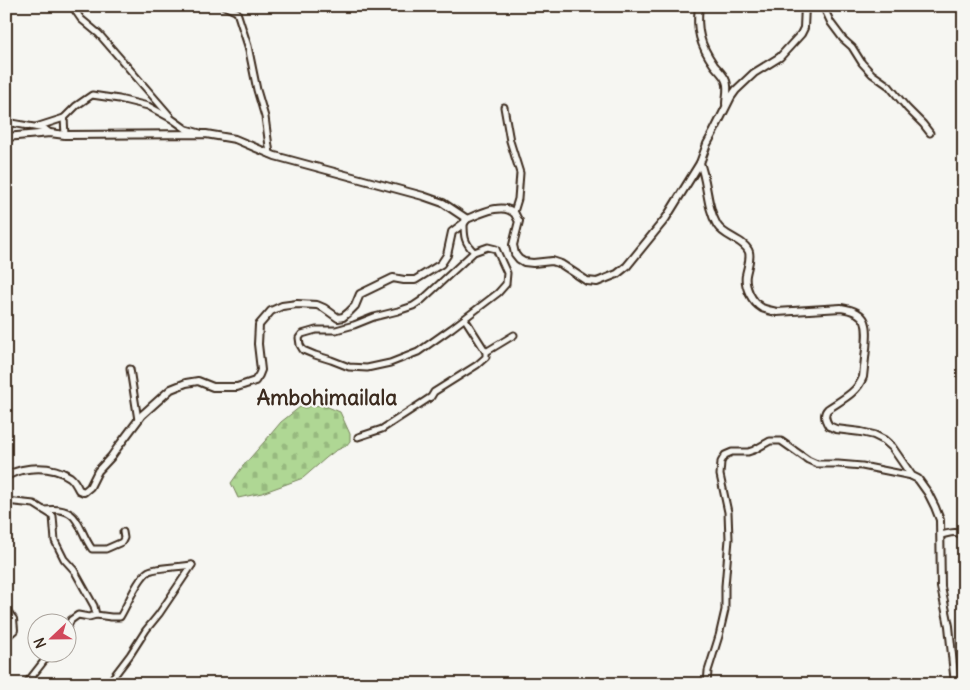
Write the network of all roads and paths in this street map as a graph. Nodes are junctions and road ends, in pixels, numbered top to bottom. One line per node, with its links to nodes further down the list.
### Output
1 (72, 6): 9 (street)
2 (224, 6): 17 (street)
3 (699, 6): 7 (street)
4 (805, 6): 7 (street)
5 (824, 6): 13 (street)
6 (504, 107): 19 (street)
7 (725, 108): 18 (street)
8 (64, 118): 9 (street); 11 (street); 15 (street)
9 (172, 119): 14 (street)
10 (6, 122): 11 (street)
11 (36, 128): 12 (street)
12 (50, 133): 15 (street); 16 (street)
13 (930, 133)
14 (206, 134): 15 (street); 17 (street)
15 (65, 135)
16 (6, 137)
17 (270, 154): 20 (street)
18 (700, 163): 19 (street); 29 (street)
19 (514, 212): 20 (street)
20 (465, 221): 21 (street); 26 (street)
21 (474, 252): 22 (street); 22 (street)
22 (464, 318): 24 (street)
23 (514, 335): 24 (street)
24 (486, 352): 27 (street)
25 (130, 369): 26 (street)
26 (138, 420): 28 (street)
27 (358, 437)
28 (6, 476)
29 (912, 476): 34 (street); 43 (street)
30 (6, 501): 31 (street)
31 (44, 510): 33 (street); 38 (street)
32 (964, 526): 35 (street)
33 (123, 532)
34 (940, 535): 35 (street); 44 (street)
35 (962, 536)
36 (6, 610): 39 (street)
37 (78, 615): 38 (street)
38 (96, 615): 42 (street)
39 (6, 637)
40 (43, 662): 41 (street)
41 (26, 684)
42 (108, 684)
43 (707, 684)
44 (955, 684)

